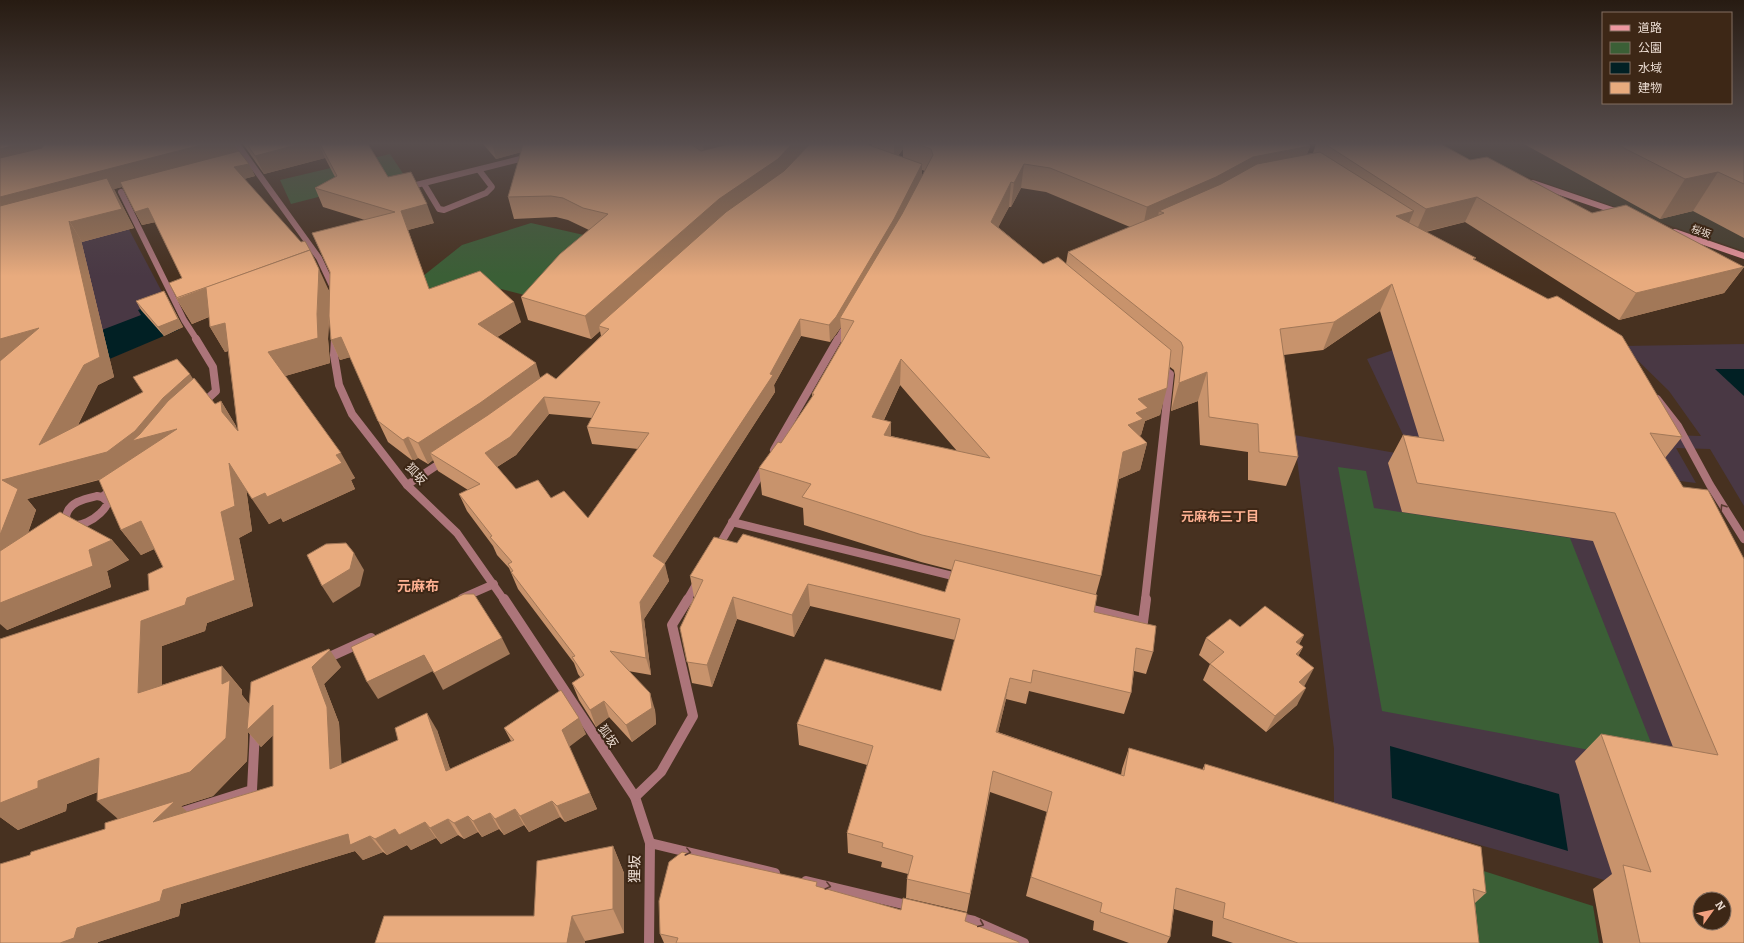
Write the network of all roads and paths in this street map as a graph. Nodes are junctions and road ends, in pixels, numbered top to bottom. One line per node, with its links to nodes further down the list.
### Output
1 (267, 188): 11 (street)
2 (426, 188): 3 (street)
3 (491, 188)
4 (1548, 188): 8 (street)
5 (128, 190): 6 (street)
6 (121, 192): 7 (street); 14 (street)
7 (114, 194)
8 (1627, 215)
9 (1671, 231): 10 (street, 桜坂)
10 (1744, 256)
11 (335, 300)
12 (192, 317): 14 (street)
13 (850, 318): 23 (street)
14 (184, 320): 18 (street)
15 (335, 331): 21 (street, 狐坂)
16 (1152, 359): 30 (street)
17 (1651, 393): 24 (street, one-way to 17)
18 (193, 412)
19 (452, 454): 21 (street)
20 (119, 483): 22 (street)
21 (407, 485): 28 (street, 狐坂)
22 (102, 497): 22 (street)
23 (732, 522): 25 (street); 27 (street)
24 (1744, 539)
25 (712, 557)
26 (704, 570): 34 (street)
27 (973, 581)
28 (494, 584): 29 (street); 34 (street, 狐坂)
29 (451, 602)
30 (1074, 605)
31 (380, 634): 32 (street)
32 (316, 663)
33 (256, 721): 35 (street)
34 (635, 797): 36 (street, 狸坂)
35 (163, 818)
36 (650, 842): 37 (street, one-way to 37); 39 (street, 狸坂)
37 (920, 908)
38 (943, 914): 40 (street, one-way to 40)
39 (649, 943)
40 (1024, 943)

